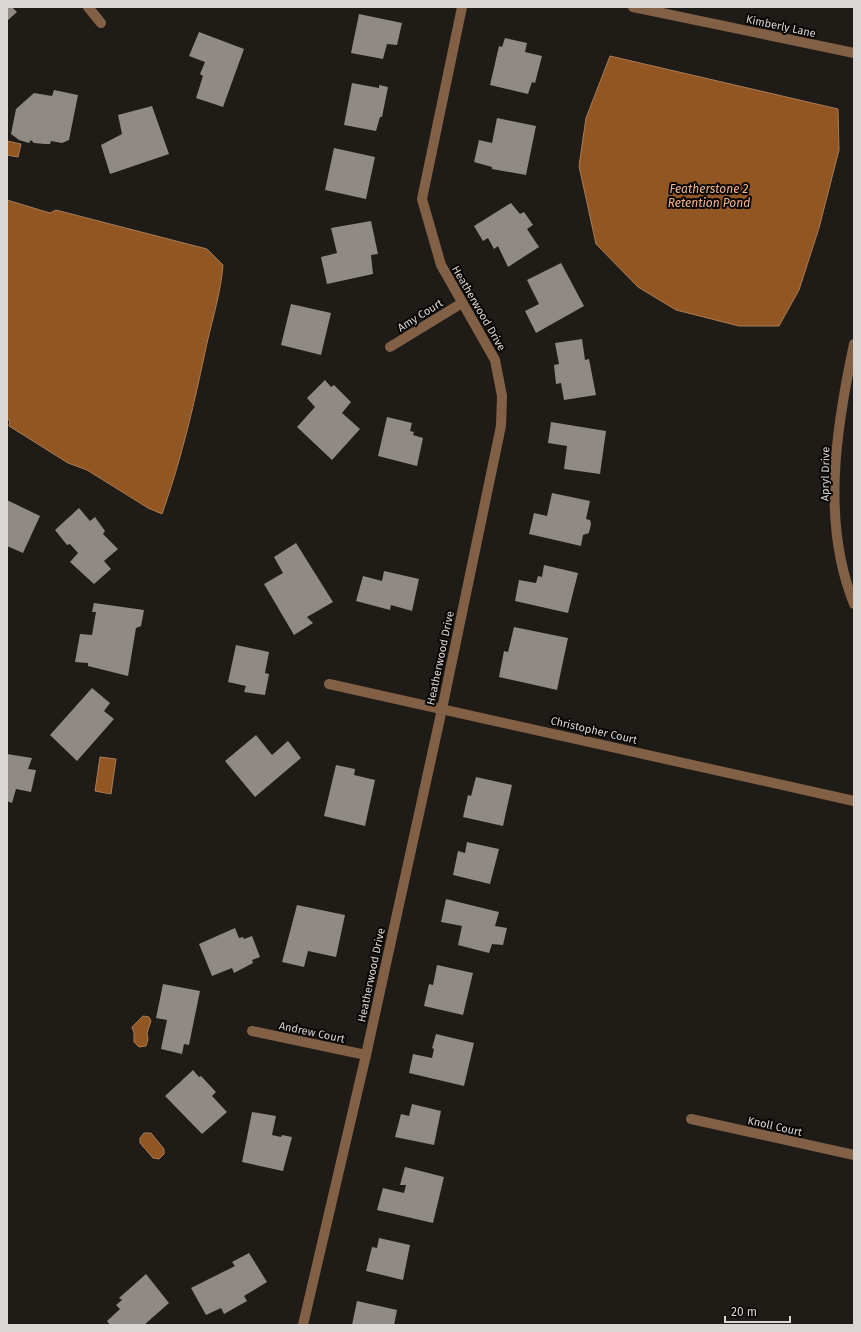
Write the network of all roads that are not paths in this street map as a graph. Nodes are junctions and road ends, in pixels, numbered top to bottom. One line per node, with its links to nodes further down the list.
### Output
1 (88, 7): 4 (street)
2 (462, 7): 6 (street, Heatherwood Drive)
3 (633, 7): 5 (street, Kimberly Lane)
4 (101, 22)
5 (854, 53)
6 (462, 302): 8 (street, Amy Court); 11 (street, Heatherwood Drive)
7 (854, 344): 9 (street, Apryl Drive)
8 (390, 347)
9 (854, 604)
10 (329, 684): 11 (street, Christopher Court)
11 (442, 709): 12 (street, Christopher Court); 14 (street, Heatherwood Drive)
12 (854, 801)
13 (252, 1031): 14 (street, Andrew Court)
14 (366, 1055): 17 (street, Heatherwood Drive)
15 (692, 1119): 16 (street, Knoll Court)
16 (854, 1155)
17 (303, 1325)

